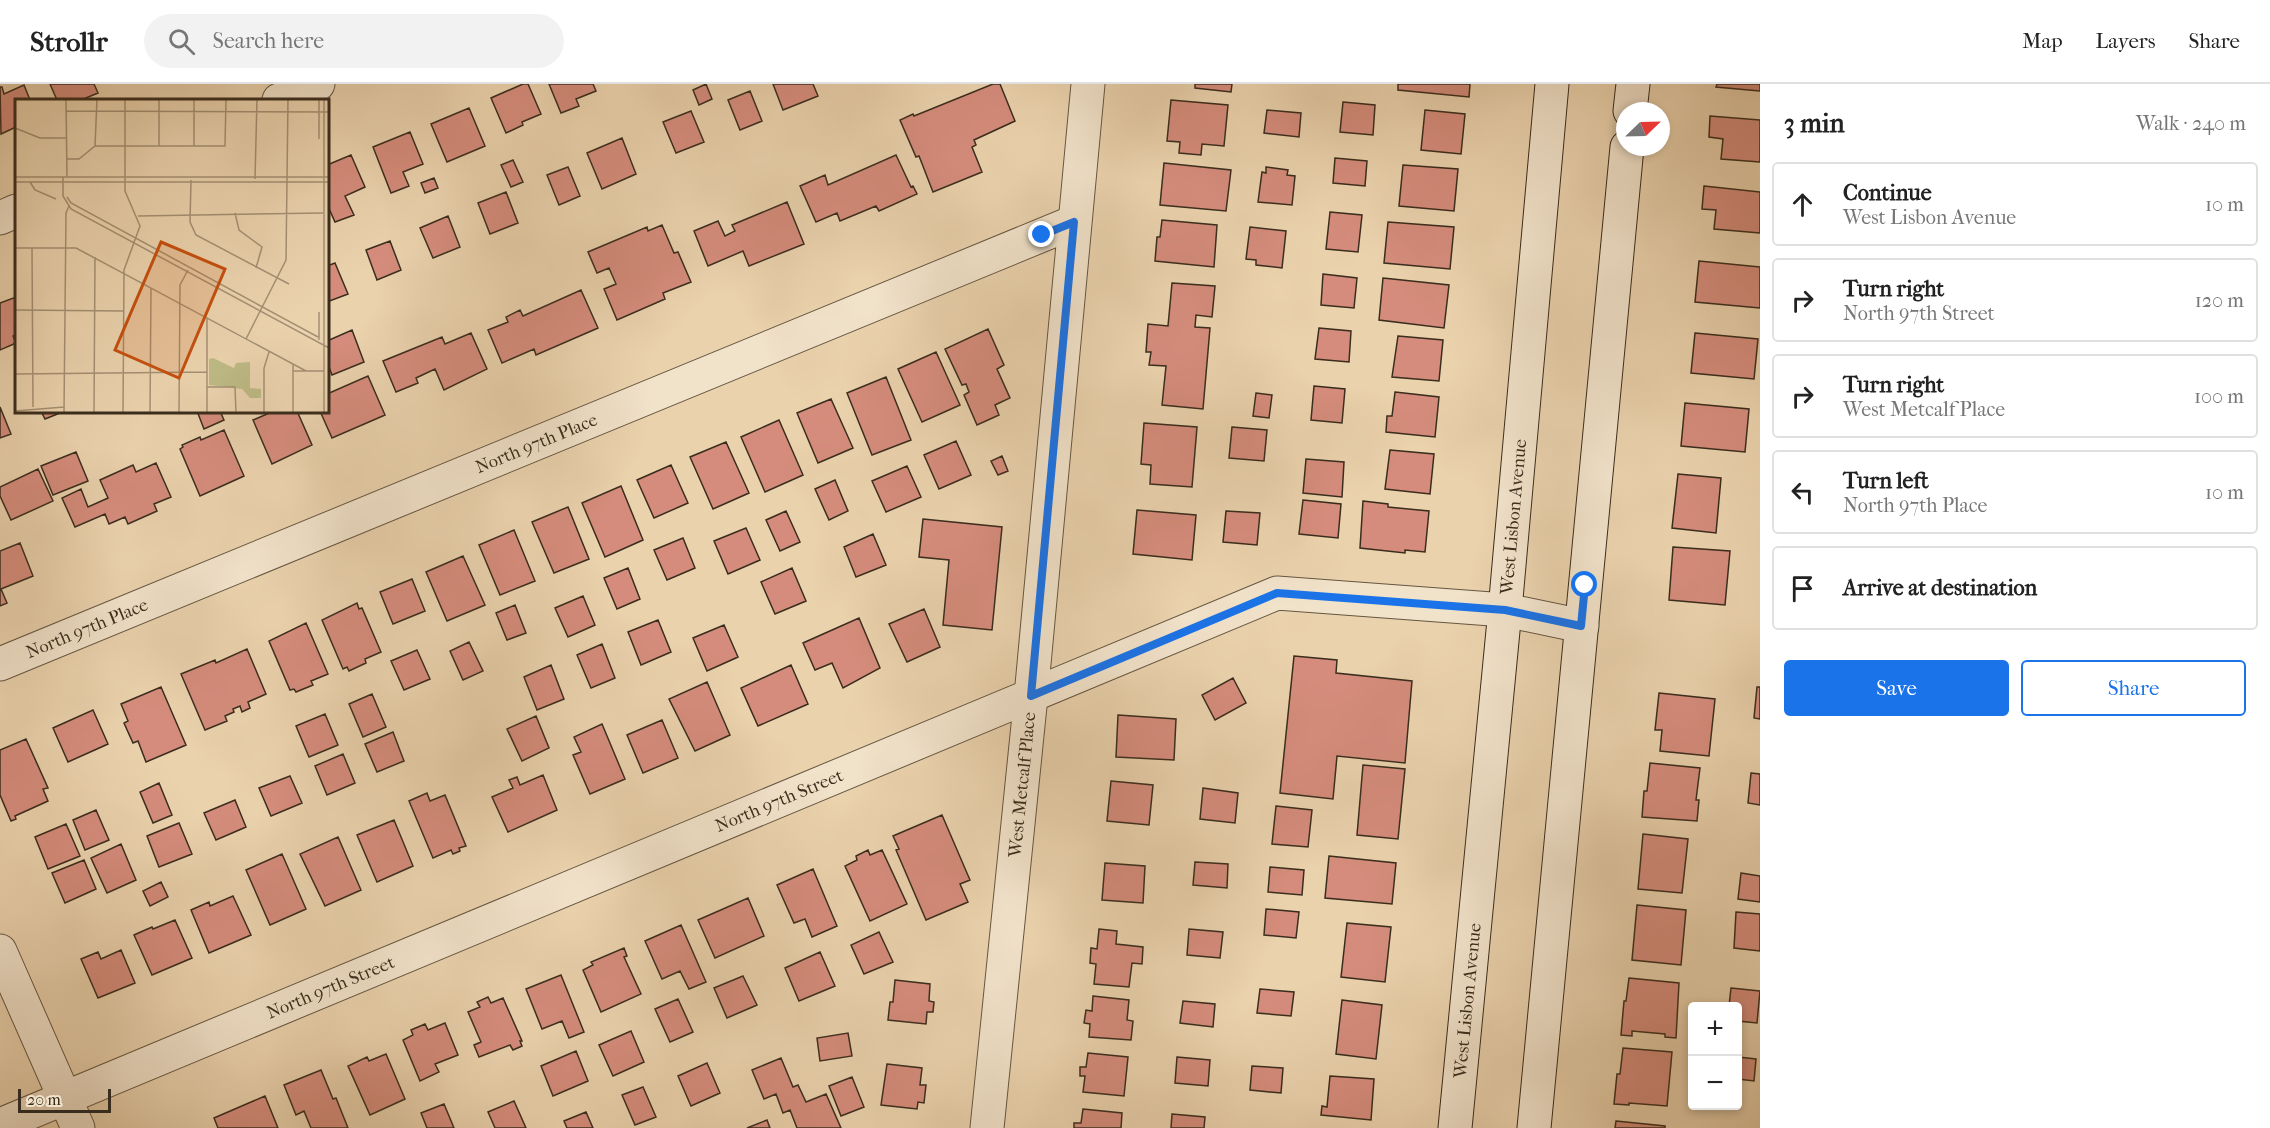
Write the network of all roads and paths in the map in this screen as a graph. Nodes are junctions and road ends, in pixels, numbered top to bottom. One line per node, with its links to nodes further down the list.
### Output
1 (318, 84): 5 (street)
2 (1088, 84): 10 (street, West Metcalf Place)
3 (1552, 84): 11 (street, West Lisbon Avenue)
4 (1633, 84): 6 (street)
5 (281, 99)
6 (1631, 102)
7 (1626, 156): 12 (street)
8 (15, 212): 9 (street)
9 (0, 218)
10 (1074, 222): 13 (street, North 97th Place); 14 (street, West Metcalf Place)
11 (1505, 610): 12 (street, North 97th Street); 14 (street, North 97th Street); 20 (street, West Lisbon Avenue)
12 (1581, 626): 21 (street)
13 (0, 664)
14 (1031, 696): 16 (street, North 97th Street); 19 (street, West Metcalf Place)
15 (0, 951): 16 (street)
16 (64, 1098): 17 (street, North 97th Street); 18 (street)
17 (0, 1125)
18 (78, 1128)
19 (987, 1128)
20 (1455, 1128)
21 (1534, 1128)

